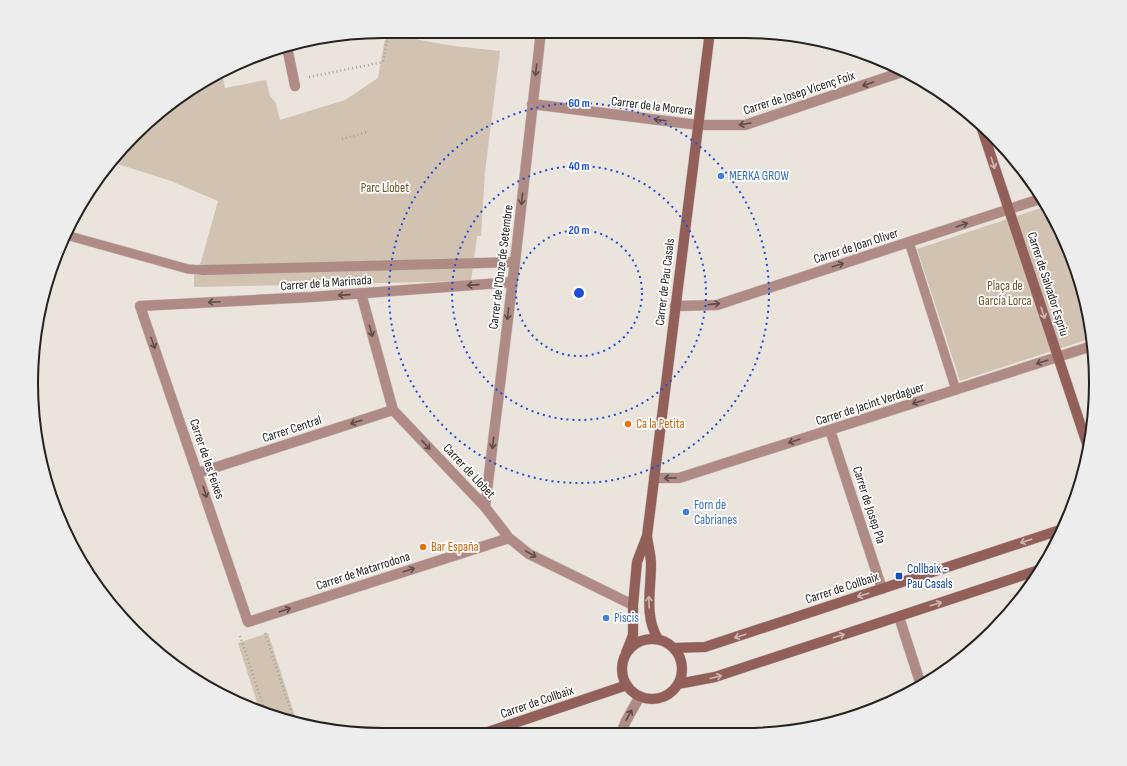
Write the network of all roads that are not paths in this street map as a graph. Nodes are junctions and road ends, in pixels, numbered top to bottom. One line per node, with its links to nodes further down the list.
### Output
1 (540, 38): 6 (street, Carrer de l'Onze de Setembre, one-way to 6)
2 (709, 38): 7 (street, Carrer de Pau Casals)
3 (289, 51): 5 (street)
4 (897, 74): 7 (street, Carrer de Josep Vicenç Foix, one-way to 7)
5 (294, 83)
6 (532, 104): 7 (street, Carrer de la Morera, one-way to 6); 13 (street, Carrer de l'Onze de Setembre, one-way to 13)
7 (698, 125): 18 (street, Carrer de Pau Casals)
8 (984, 136): 10 (street, Carrer de Salvador Espriu, one-way to 10)
9 (1036, 200): 10 (street, Carrer de Joan Oliver)
10 (1009, 209): 12 (street, Carrer de Joan Oliver, one-way to 10); 20 (street, Carrer de Salvador Espriu, one-way to 20)
11 (71, 236): 14 (lane)
12 (909, 242): 18 (street, Carrer de Joan Oliver, one-way to 12); 21 (lane)
13 (515, 262): 14 (street); 15 (street, Carrer de l'Onze de Setembre)
14 (203, 270)
15 (512, 282): 16 (street, Carrer de la Marinada, one-way to 16); 27 (street, Carrer de l'Onze de Setembre, one-way to 27)
16 (361, 293): 17 (street, Carrer de la Marinada, one-way to 17); 22 (street, Carrer de Llobet, one-way to 22)
17 (140, 306): 25 (street, Carrer de les Feixes, one-way to 25)
18 (675, 306): 26 (street, Carrer de Pau Casals)
19 (1087, 348): 20 (street, Carrer de Jacint Verdaguer)
20 (1058, 357): 21 (street, Carrer de Jacint Verdaguer, one-way to 21); 24 (street, Carrer de Salvador Espriu)
21 (956, 390): 23 (street, Carrer de Jacint Verdaguer, one-way to 23)
22 (393, 410): 25 (street, Carrer Central, one-way to 25); 27 (street, Carrer de Llobet, one-way to 27)
23 (830, 430): 26 (street, Carrer de Jacint Verdaguer, one-way to 26); 32 (street, Carrer de Josep Pla)
24 (1084, 436)
25 (198, 473): 35 (street, Carrer de les Feixes, one-way to 35)
26 (654, 478): 29 (street, Carrer de Pau Casals)
27 (485, 507): 30 (street, Carrer de Llobet)
28 (1056, 530): 32 (street, Carrer de Collbaix, one-way to 32)
29 (647, 536): 33 (street, Carrer de Pau Casals); 36 (street, Carrer de Pau Casals, one-way to 29)
30 (509, 538): 33 (street, Carrer de Llobet, one-way to 33); 35 (street, Carrer de Matarrodona, one-way to 30)
31 (1032, 573): 34 (street, one-way to 31)
32 (882, 589): 37 (street, Carrer de Collbaix, one-way to 37)
33 (633, 605): 38 (street, Carrer de Pau Casals)
34 (899, 617): 39 (street); 40 (street, one-way to 34)
35 (248, 622)
36 (658, 640): 37 (street); 38 (street)
37 (674, 648): 40 (street)
38 (626, 654): 41 (street)
39 (919, 680)
40 (678, 684): 42 (street)
41 (627, 685): 42 (street); 43 (street, Carrer de Collbaix)
42 (640, 696): 44 (street, one-way to 42)
43 (500, 728)
44 (623, 728)

